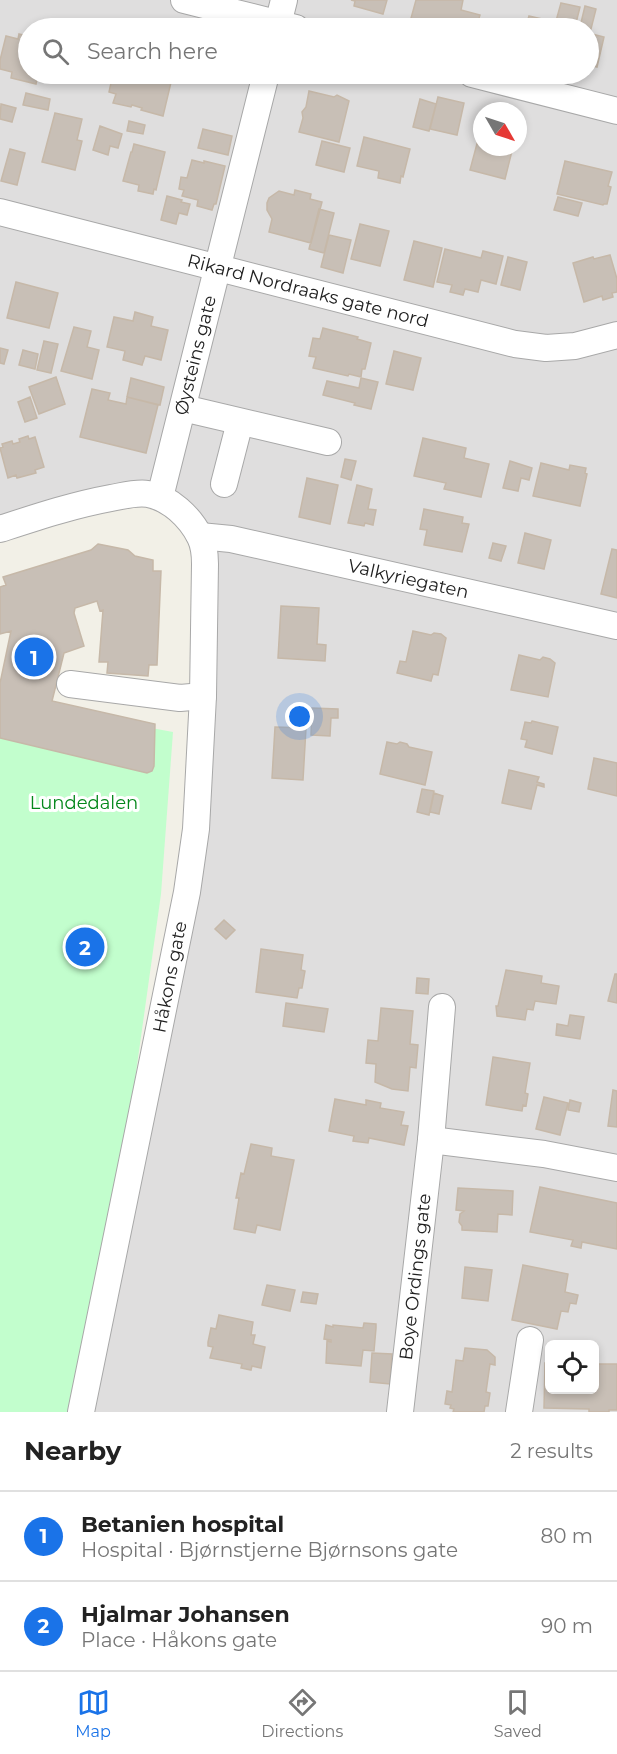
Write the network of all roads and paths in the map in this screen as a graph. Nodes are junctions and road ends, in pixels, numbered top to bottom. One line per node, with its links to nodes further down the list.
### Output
1 (184, 0): 2 (street)
2 (274, 18)
3 (264, 84): 7 (street, Øysteins gate)
4 (511, 84): 5 (street)
5 (617, 111)
6 (0, 213): 7 (street, Rikard Nordraaks gate nord)
7 (218, 269): 8 (street, Rikard Nordraaks gate nord); 9 (street, Øysteins gate)
8 (617, 335)
9 (183, 408): 10 (street); 13 (street, Øysteins gate)
10 (240, 422): 11 (street); 12 (street)
11 (328, 442)
12 (224, 484)
13 (160, 497): 14 (street); 15 (street)
14 (0, 529)
15 (200, 536): 16 (street, Valkyriegaten); 18 (street, Håkons gate)
16 (617, 626)
17 (70, 684): 18 (street)
18 (203, 696): 23 (street, Håkons gate)
19 (442, 1007): 20 (street, Boye Ordings gate)
20 (431, 1140): 21 (street); 24 (street, Boye Ordings gate)
21 (617, 1168)
22 (531, 1340): 25 (street)
23 (81, 1412)
24 (400, 1412)
25 (519, 1412)

